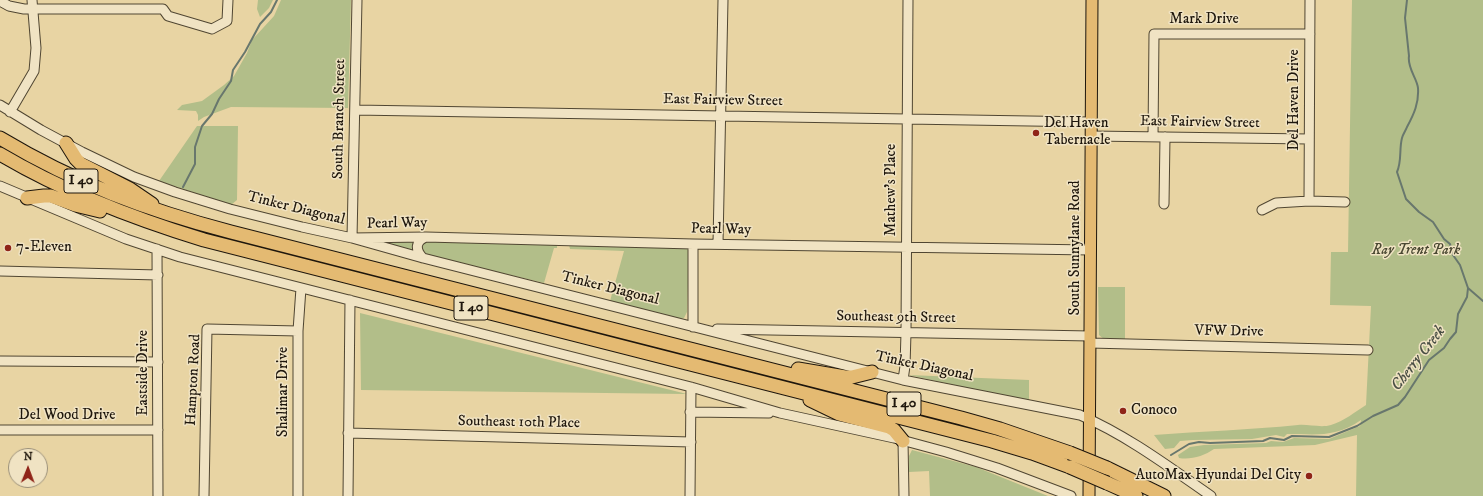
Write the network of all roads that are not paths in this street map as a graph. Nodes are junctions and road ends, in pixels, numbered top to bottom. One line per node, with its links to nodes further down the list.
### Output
1 (0, 0): 8 (street)
2 (228, 0): 8 (street)
3 (357, 0): 11 (street, South Branch Street)
4 (723, 0): 13 (street)
5 (908, 0): 14 (street, Mathew's Place)
6 (1092, 0): 15 (main road, South Sunnylane Road)
7 (1310, 0): 9 (street, Del Haven Drive)
8 (32, 4): 12 (street)
9 (1310, 34): 17 (street, Mark Drive); 20 (street, Del Haven Drive)
10 (0, 105): 12 (street, Tinker Diagonal)
11 (355, 110): 13 (street, East Fairview Street); 32 (street, South Branch Street)
12 (10, 112): 21 (street, Tinker Diagonal)
13 (720, 115): 14 (street, East Fairview Street); 34 (street)
14 (907, 118): 15 (street, East Fairview Street); 35 (street, Mathew's Place)
15 (1092, 122): 16 (main road, South Sunnylane Road)
16 (1091, 136): 17 (street, East Fairview Street); 37 (main road, South Sunnylane Road)
17 (1153, 137): 18 (street, East Fairview Street)
18 (1165, 137): 20 (street, East Fairview Street); 27 (street)
19 (0, 138): 29 (highway, I 40)
20 (1309, 139): 25 (street, Del Haven Drive)
21 (66, 143): 29 (highway); 32 (street, Tinker Diagonal)
22 (0, 154): 30 (highway, I 40)
23 (0, 186): 24 (street)
24 (27, 198): 30 (highway); 36 (street)
25 (1309, 201): 26 (street); 28 (street)
26 (1345, 202)
27 (1164, 204)
28 (1262, 210)
29 (166, 214): 49 (highway, I 40)
30 (158, 226): 54 (highway, I 40)
31 (426, 237): 32 (street, Pearl Way); 33 (street, Pearl Way); 38 (street)
32 (352, 238): 38 (street, Tinker Diagonal)
33 (693, 244): 34 (street, Pearl Way); 43 (street)
34 (718, 244): 35 (street, Pearl Way)
35 (906, 247): 37 (street, Pearl Way); 45 (street, Mathew's Place)
36 (158, 249): 40 (street, Eastside Drive); 41 (street)
37 (1091, 250): 46 (main road, South Sunnylane Road)
38 (423, 258): 43 (street, Tinker Diagonal)
39 (0, 271): 40 (street)
40 (158, 275): 50 (street, Eastside Drive)
41 (301, 288): 42 (street); 44 (street, Shalimar Drive)
42 (350, 300): 53 (street); 60 (street)
43 (697, 328): 45 (street, Southeast 9th Street); 51 (street, Tinker Diagonal)
44 (298, 331): 64 (street, Hampton Road); 65 (street, Shalimar Drive)
45 (906, 333): 46 (street, Southeast 9th Street); 52 (street, Mathew's Place)
46 (1090, 339): 47 (street, VFW Drive); 57 (main road, South Sunnylane Road)
47 (1368, 350)
48 (0, 361): 50 (street)
49 (736, 361): 51 (highway); 72 (highway, I 40, bridge)
50 (158, 362): 59 (street, Eastside Drive)
51 (872, 372): 52 (street, Tinker Diagonal)
52 (903, 380): 57 (street, Tinker Diagonal)
53 (691, 388): 55 (street); 56 (street)
54 (785, 388): 61 (highway); 71 (highway, I 40, bridge)
55 (690, 412): 56 (street); 62 (street)
56 (780, 413): 61 (street)
57 (1090, 420): 70 (main road, South Sunnylane Road); 73 (street, Tinker Diagonal)
58 (0, 430): 59 (street, Del Wood Drive)
59 (158, 430): 63 (street, Eastside Drive)
60 (348, 433): 62 (street, Southeast 10th Place); 66 (street)
61 (903, 441): 68 (street); 69 (street)
62 (691, 442): 67 (street)
63 (158, 496)
64 (204, 496)
65 (298, 496)
66 (348, 496)
67 (690, 496)
68 (904, 496)
69 (1071, 496)
70 (1089, 496)
71 (1136, 496)
72 (1164, 496)
73 (1211, 496)

